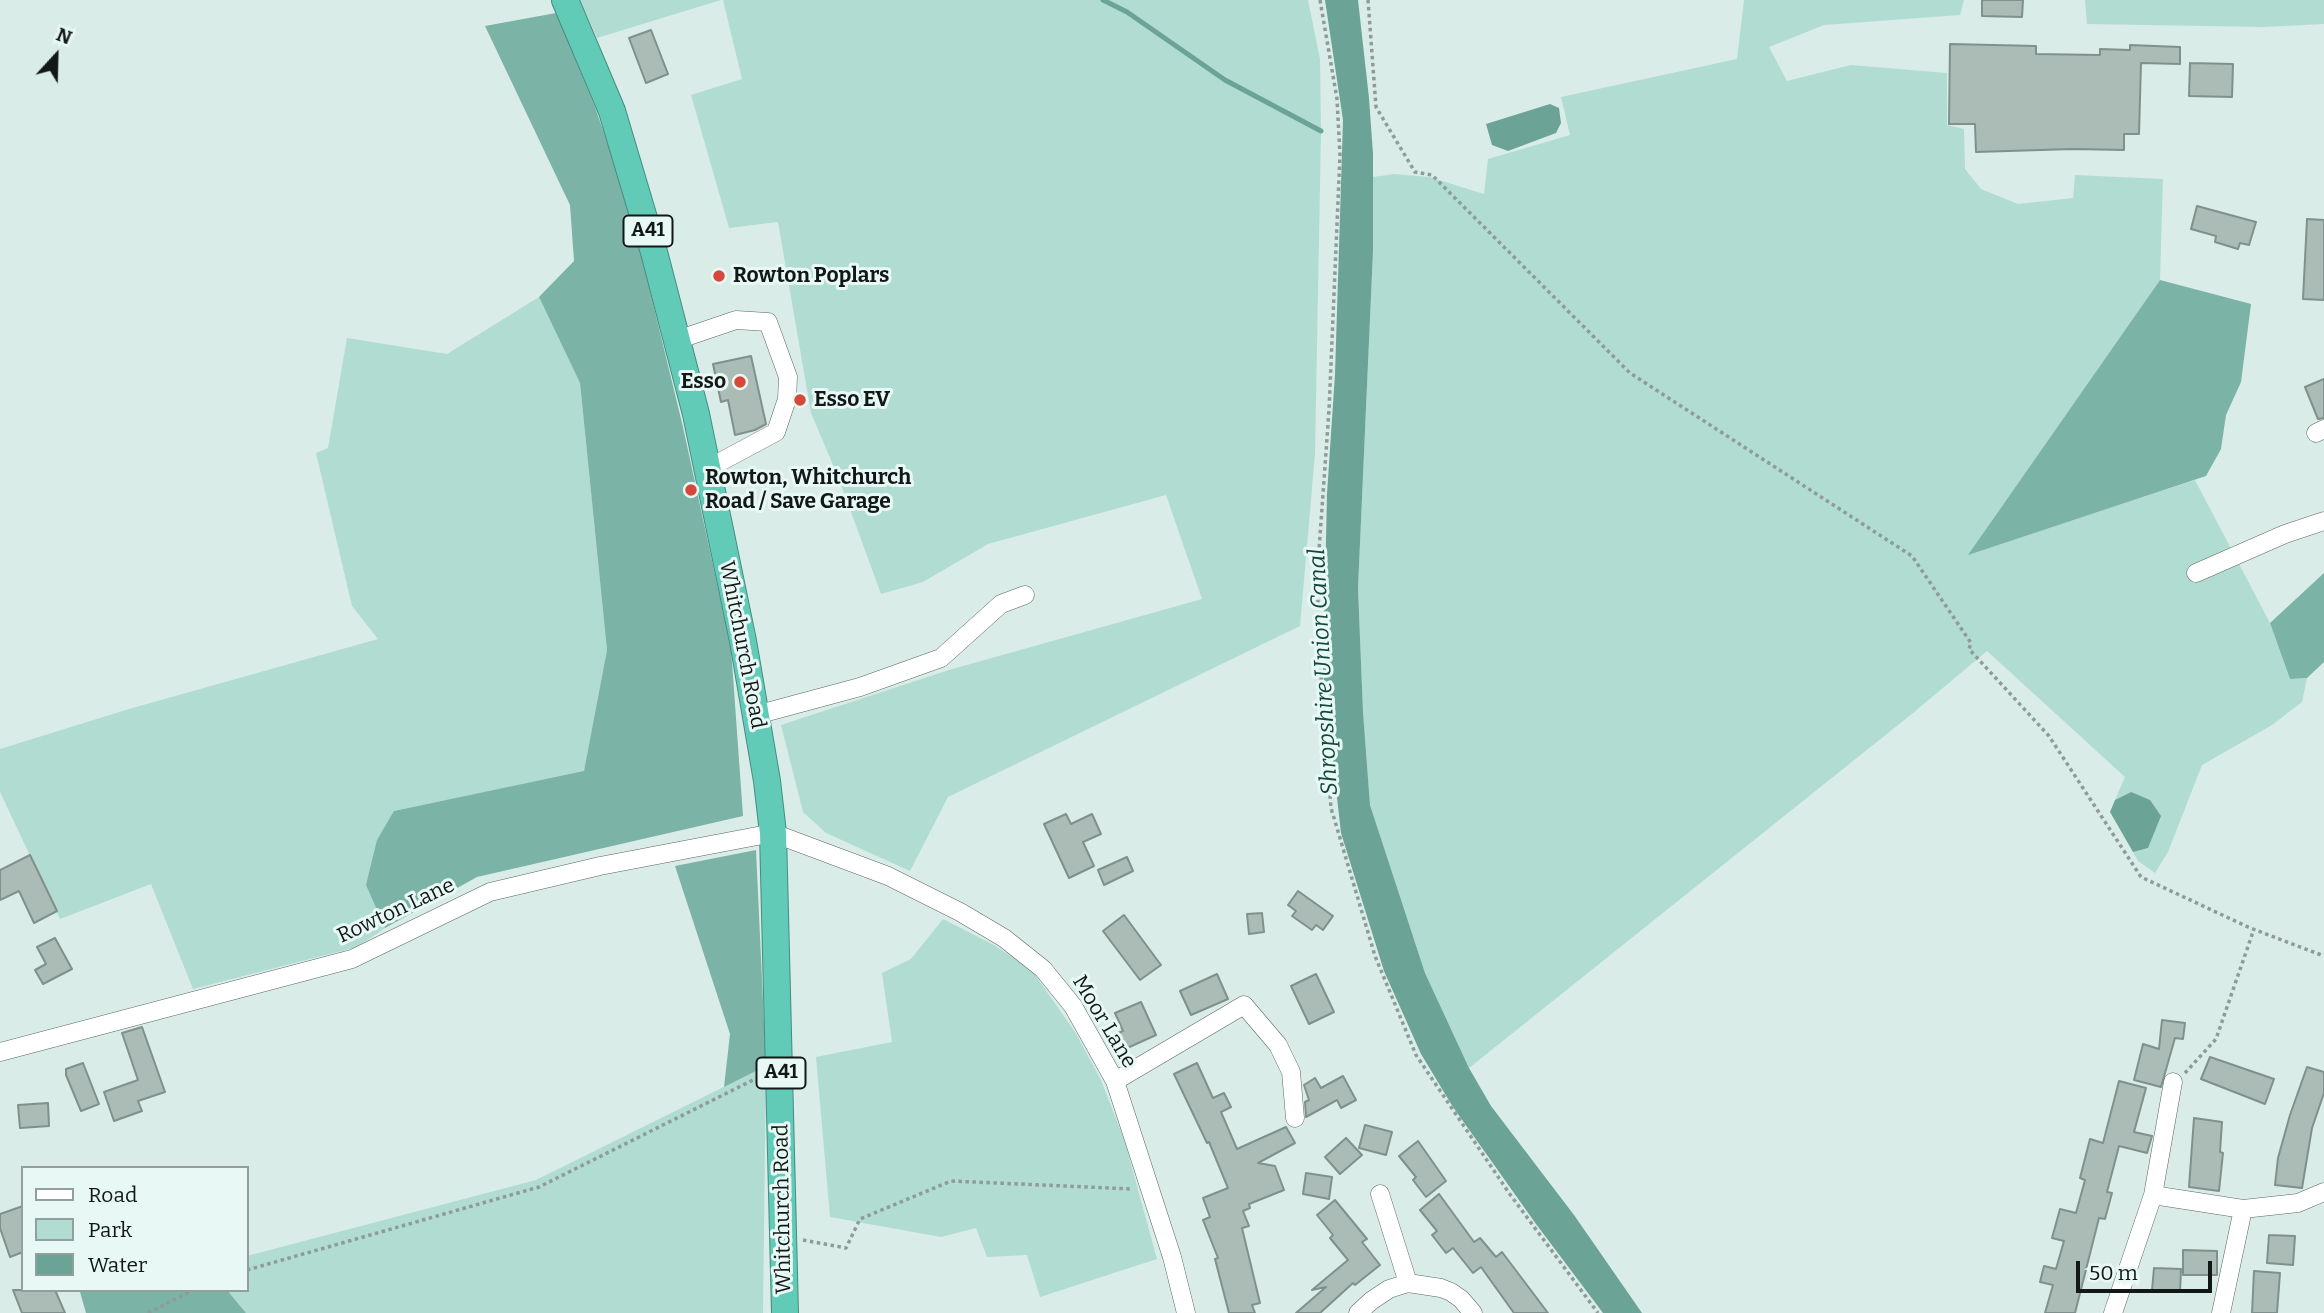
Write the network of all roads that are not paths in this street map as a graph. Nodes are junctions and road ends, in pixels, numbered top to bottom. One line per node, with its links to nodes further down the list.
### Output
1 (565, 0): 2 (highway, Whitchurch Road / A41)
2 (677, 340): 3 (highway, Whitchurch Road / A41); 3 (street)
3 (707, 469): 7 (highway, Whitchurch Road / A41)
4 (2324, 521): 5 (street)
5 (2196, 573)
6 (1025, 595): 7 (street)
7 (756, 715): 8 (highway, Whitchurch Road / A41)
8 (773, 833): 9 (street, Rowton Lane); 10 (street, Moor Lane); 18 (highway, Whitchurch Road / A41)
9 (0, 1052)
10 (1115, 1081): 12 (street); 19 (street, Moor Lane)
11 (2173, 1082): 15 (street)
12 (1295, 1118)
13 (2324, 1192): 16 (street)
14 (1380, 1194): 17 (street)
15 (2153, 1195): 16 (street); 22 (street)
16 (2243, 1209): 23 (street)
17 (1408, 1283): 20 (street); 21 (street)
18 (785, 1313)
19 (1186, 1313)
20 (1358, 1313)
21 (1473, 1313)
22 (2113, 1313)
23 (2221, 1313)

